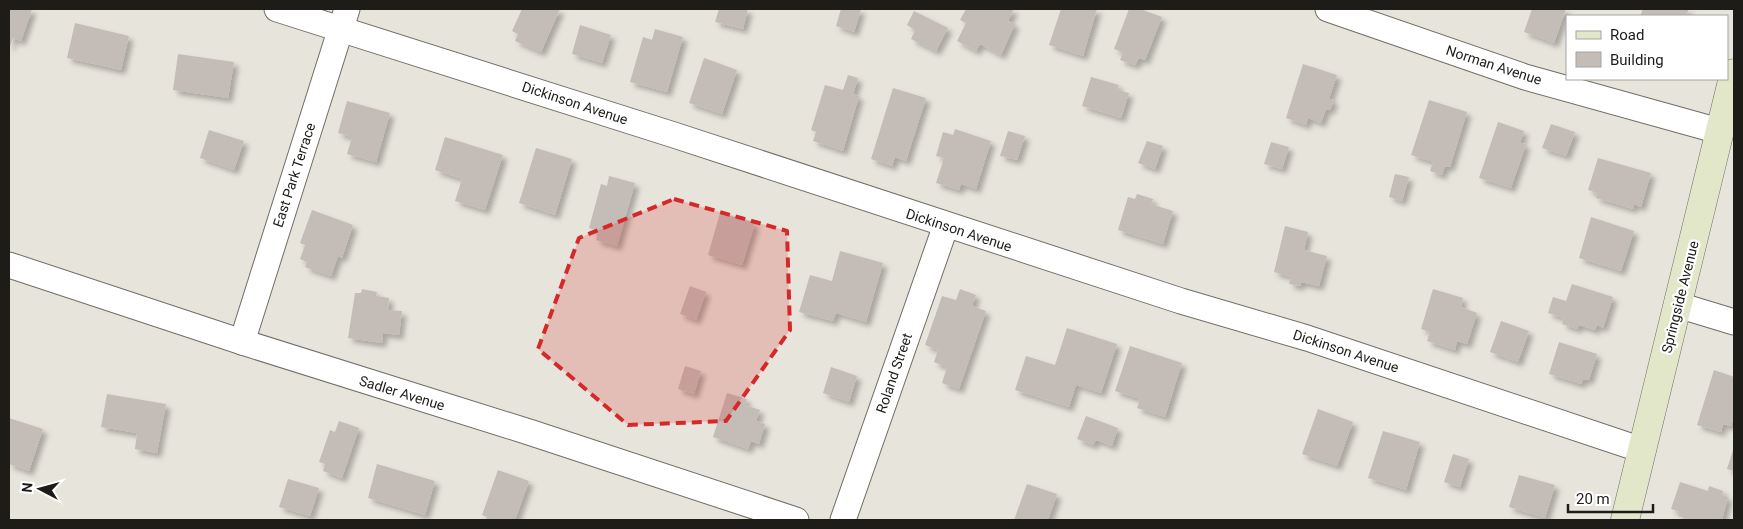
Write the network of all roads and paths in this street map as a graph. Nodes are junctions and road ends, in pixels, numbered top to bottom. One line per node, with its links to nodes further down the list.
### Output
1 (276, 9): 3 (street, Dickinson Avenue)
2 (1328, 9): 5 (street, Norman Avenue)
3 (344, 19): 6 (street, Dickinson Avenue); 10 (street, East Park Terrace)
4 (1734, 73): 5 (street, Springside Avenue)
5 (1719, 131): 8 (street, Springside Avenue)
6 (946, 225): 11 (street, Dickinson Avenue); 13 (street, Roland Street)
7 (9, 265): 10 (street, Sadler Avenue)
8 (1678, 305): 9 (street); 11 (street, Springside Avenue)
9 (1734, 322)
10 (242, 342): 12 (street, Sadler Avenue)
11 (1642, 450): 14 (street, Springside Avenue)
12 (796, 520)
13 (843, 520)
14 (1625, 520)

